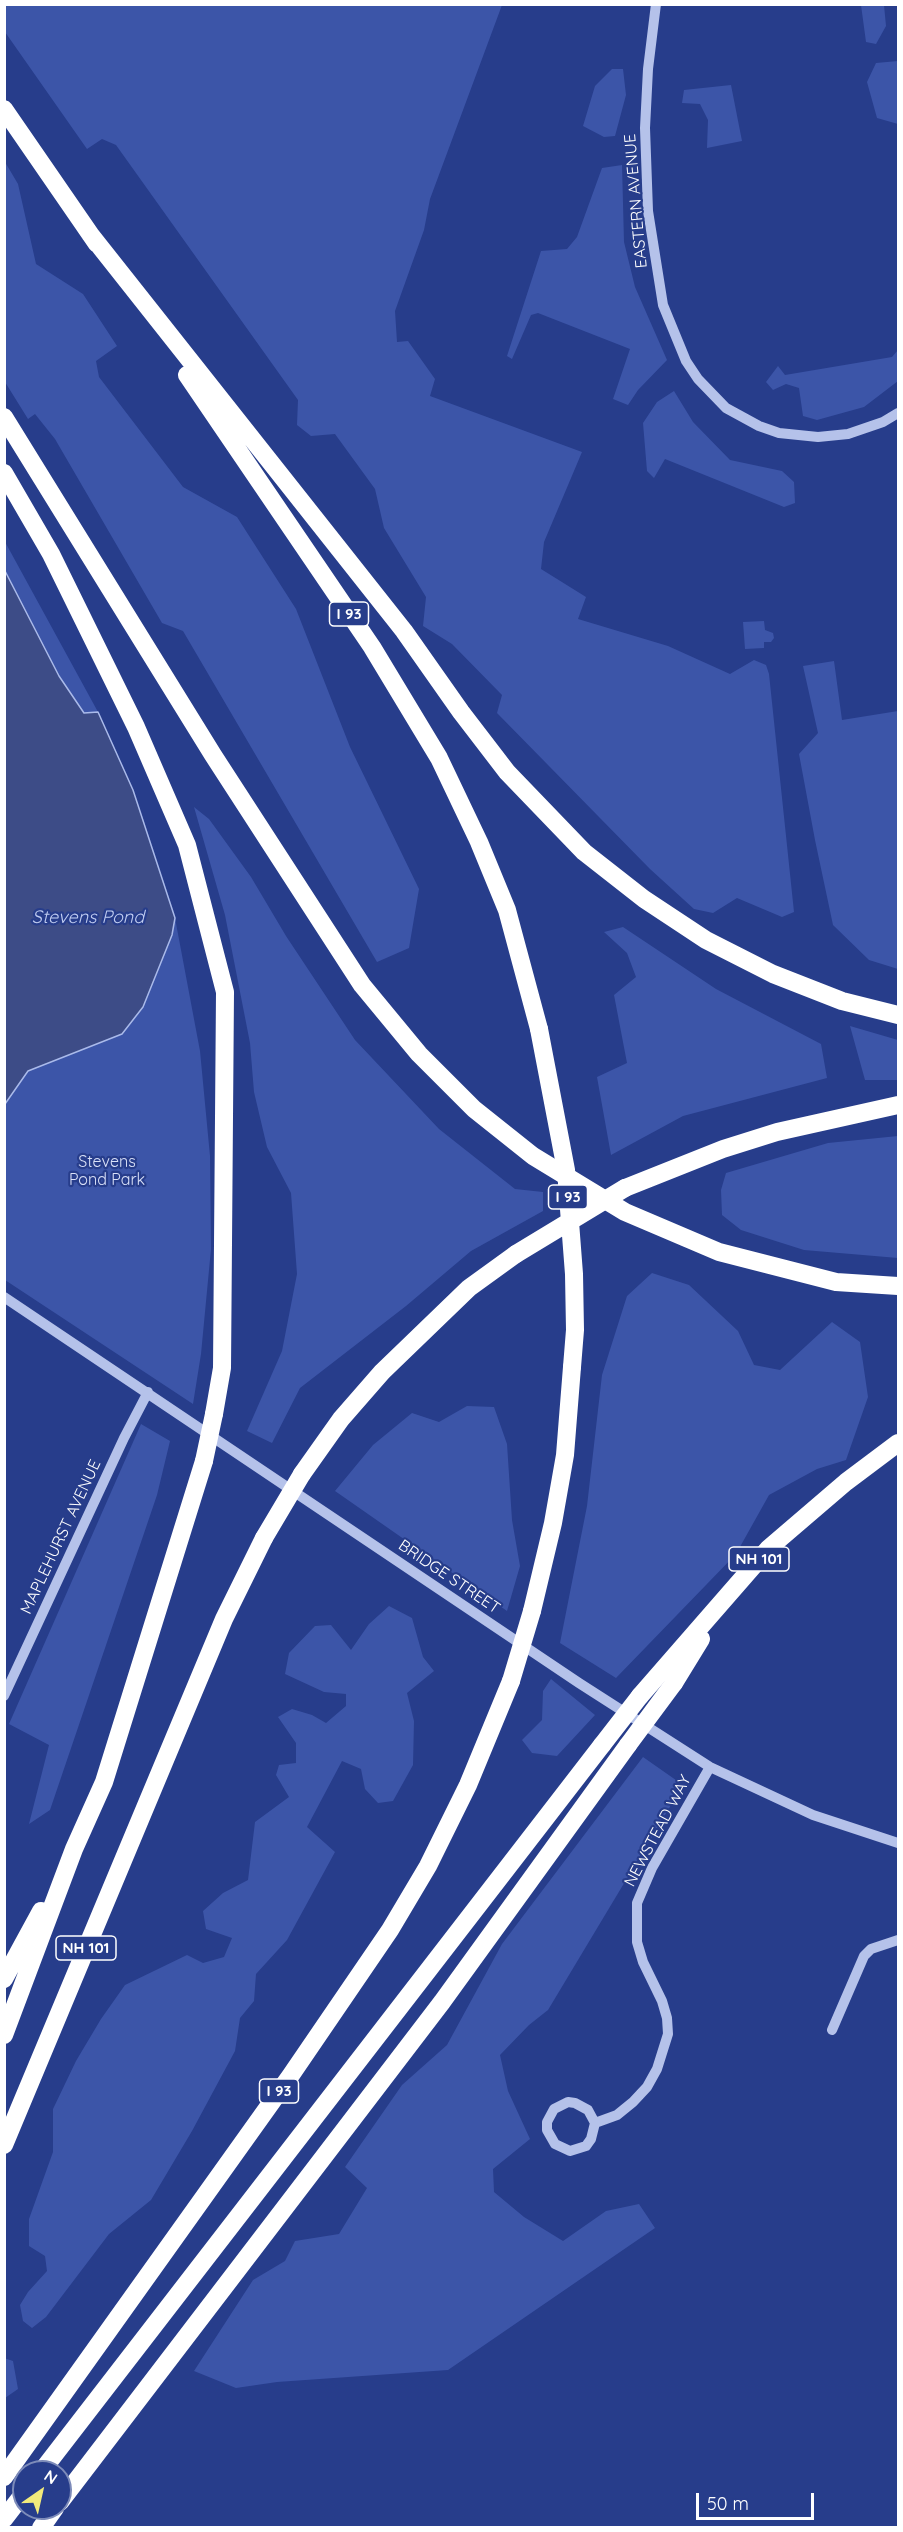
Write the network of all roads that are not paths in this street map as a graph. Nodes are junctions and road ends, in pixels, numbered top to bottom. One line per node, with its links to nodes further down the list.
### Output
1 (656, 4): 4 (street, EASTERN AVENUE)
2 (4, 109): 3 (highway, I 93)
3 (90, 234): 7 (highway); 25 (highway, I 93, bridge)
4 (898, 413)
5 (6, 419): 9 (highway)
6 (4, 473): 17 (highway, bridge)
7 (898, 1015)
8 (898, 1105): 23 (highway, NH 101, bridge)
9 (898, 1286)
10 (4, 1297): 11 (street, BRIDGE STREET)
11 (147, 1392): 14 (street, MAPLEHURST AVENUE); 15 (street, BRIDGE STREET)
12 (898, 1443): 13 (highway, NH 101)
13 (733, 1587): 24 (highway, NH 101, bridge); 26 (highway, bridge)
14 (4, 1696)
15 (710, 1767): 16 (street, BRIDGE STREET); 22 (street, NEWSTEAD WAY)
16 (898, 1843)
17 (74, 1849): 19 (highway); 21 (highway)
18 (898, 1940): 20 (street)
19 (4, 1979)
20 (832, 2030)
21 (4, 2035)
22 (595, 2123): 22 (street)
23 (4, 2145)
24 (50, 2460)
25 (4, 2477)
26 (72, 2486)

